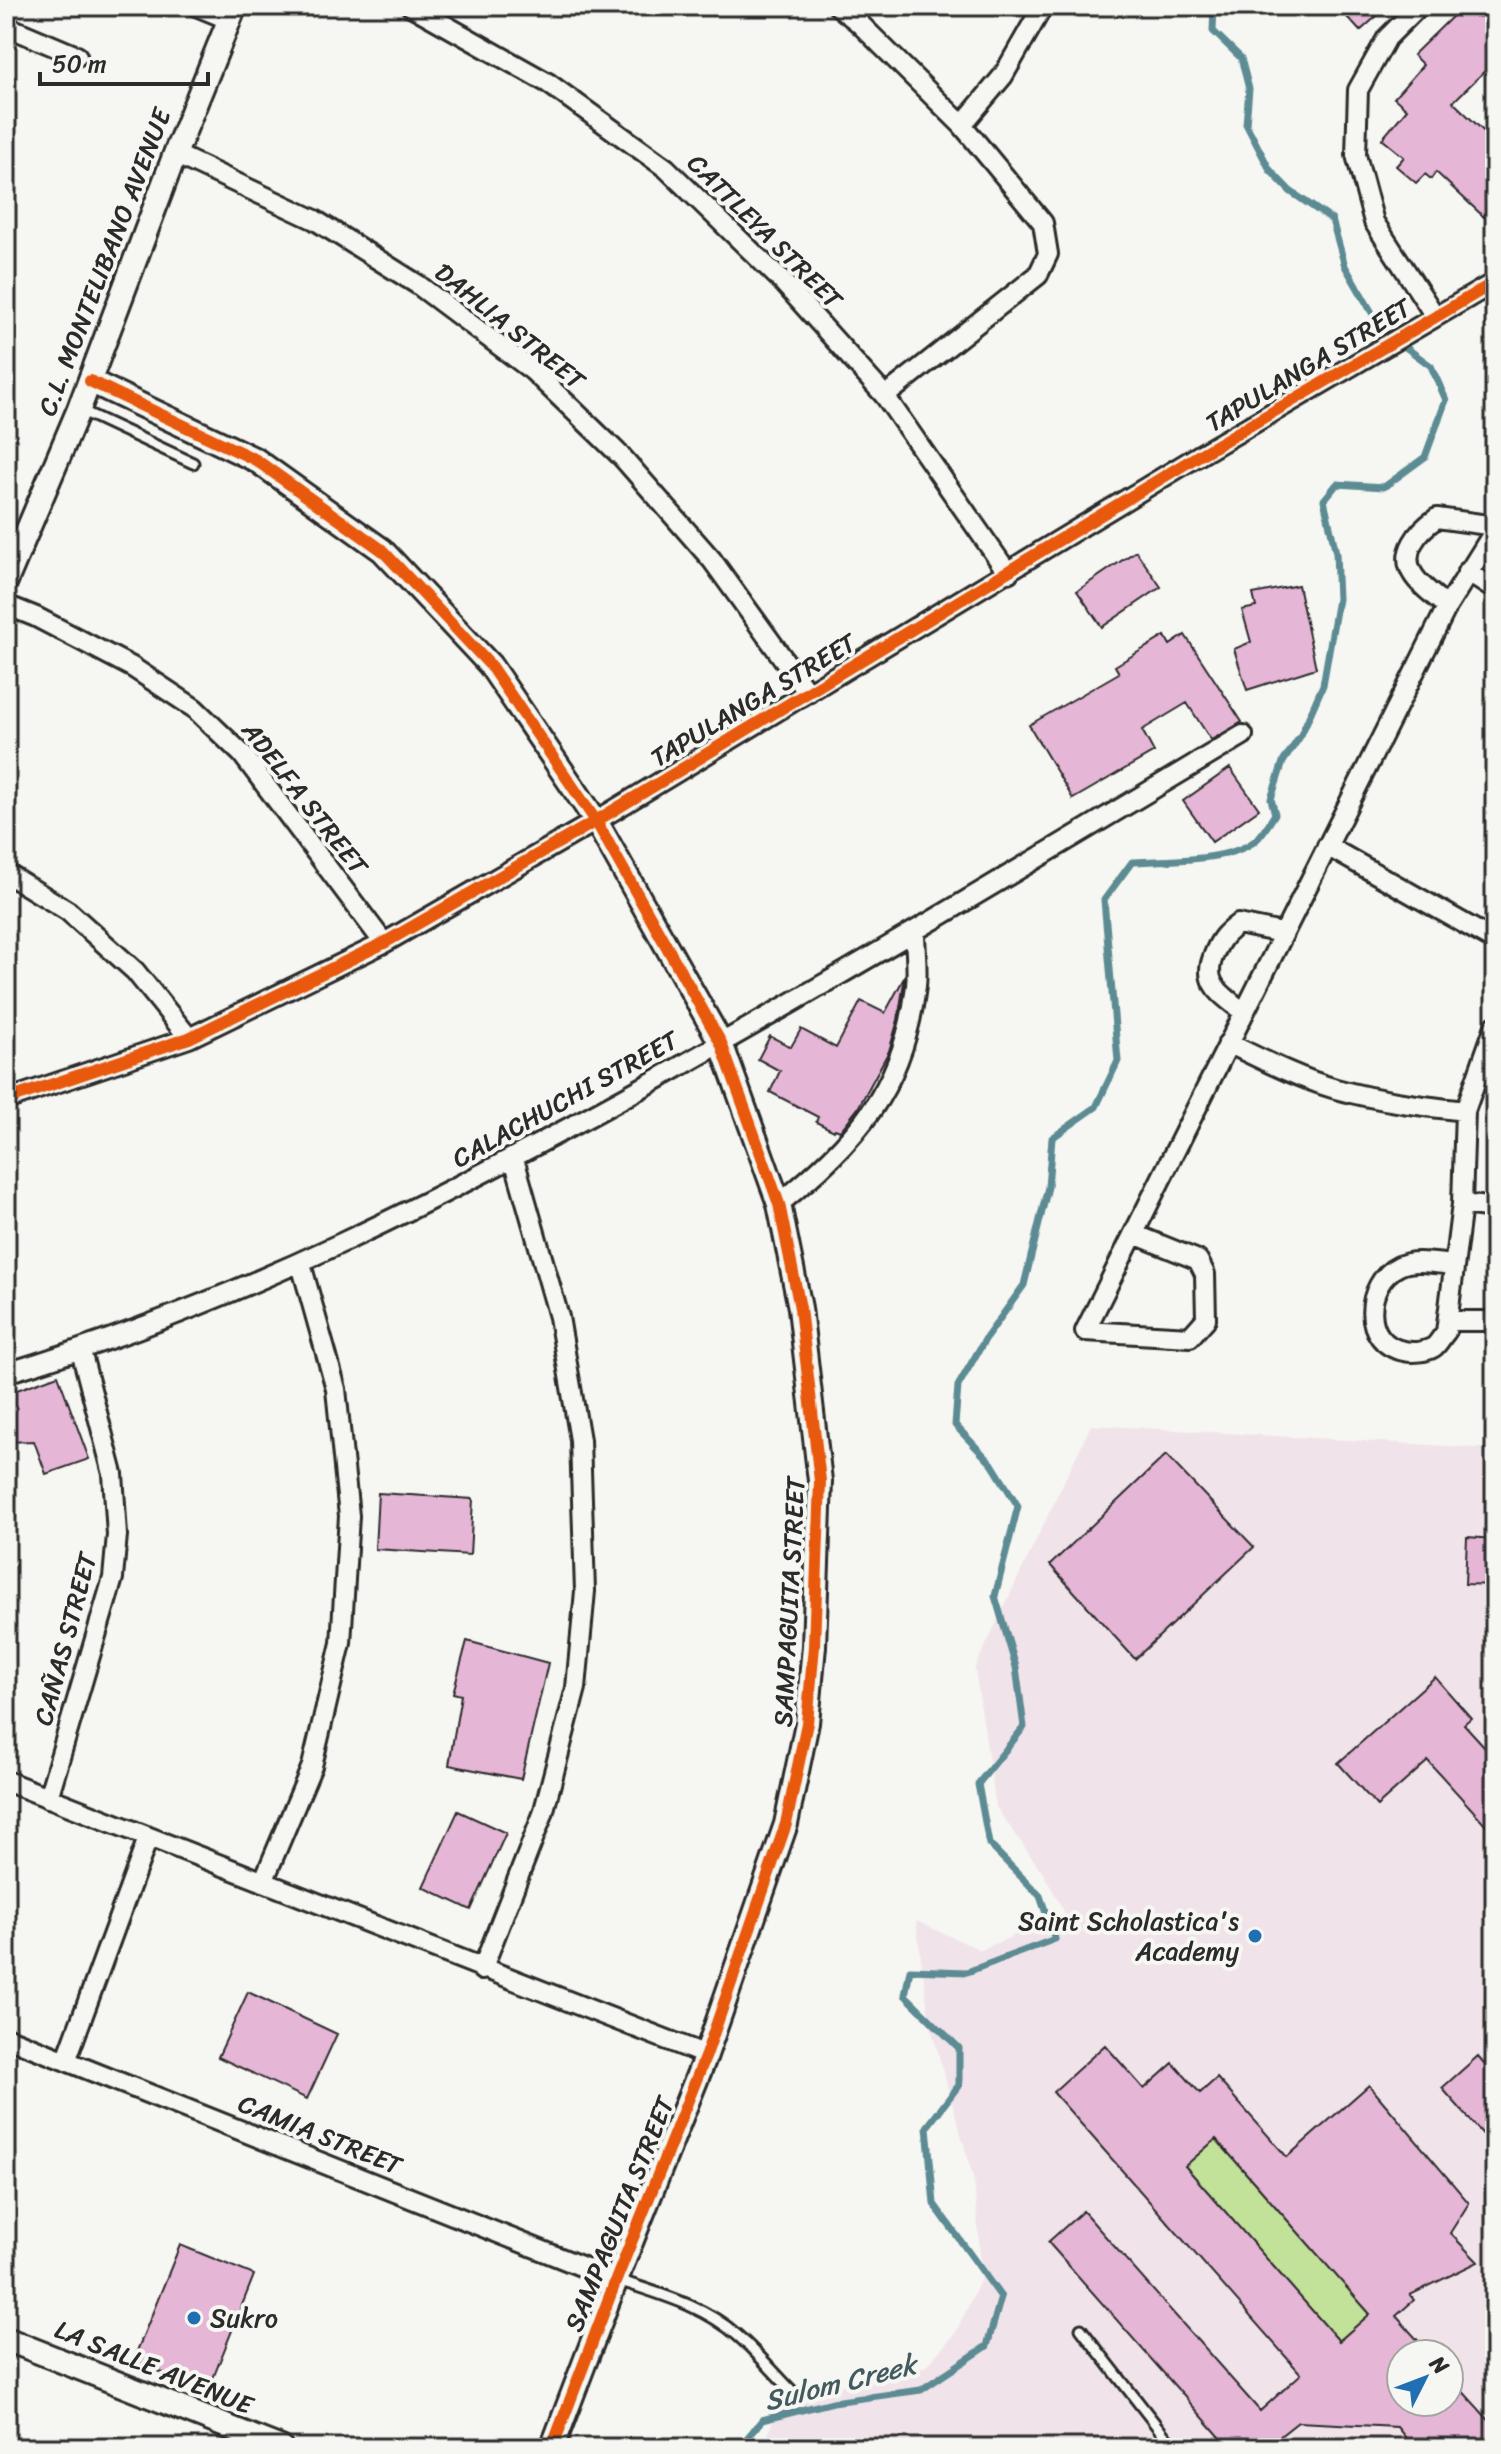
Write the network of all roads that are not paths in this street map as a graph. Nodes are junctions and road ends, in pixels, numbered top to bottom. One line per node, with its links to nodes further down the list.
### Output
1 (196, 6): 6 (street)
2 (411, 6): 14 (street, CATTLEYA STREET)
3 (838, 6): 9 (street)
4 (1043, 6): 9 (street)
5 (1419, 6): 12 (street)
6 (232, 13): 10 (street, C.L. MONTELIBANO AVENUE)
7 (6, 26): 8 (street)
8 (77, 56)
9 (962, 125): 14 (street)
10 (175, 154): 13 (street, C.L. MONTELIBANO AVENUE); 24 (street, DAHLIA STREET)
11 (1495, 282): 12 (street, TAPULANGA STREET)
12 (1435, 316): 19 (street, TAPULANGA STREET)
13 (90, 381): 15 (street, C.L. MONTELIBANO AVENUE); 26 (street, SAMPAGUITA STREET)
14 (885, 396): 19 (street, CATTLEYA STREET)
15 (79, 409): 16 (lane); 20 (street, C.L. MONTELIBANO AVENUE)
16 (193, 463)
17 (1495, 528): 18 (street); 23 (street)
18 (1467, 572): 21 (street); 23 (street)
19 (1008, 573): 24 (street, TAPULANGA STREET)
20 (6, 581)
21 (1495, 590)
22 (6, 605): 32 (street, ADELFA STREET)
23 (1447, 607): 27 (street)
24 (808, 693): 26 (street, TAPULANGA STREET)
25 (1243, 735): 29 (street, CALACHUCHI STREET)
26 (596, 821): 32 (street, TAPULANGA STREET); 36 (street, SAMPAGUITA STREET)
27 (1327, 846): 30 (street); 31 (street)
28 (6, 873): 35 (street)
29 (915, 931): 36 (street, CALACHUCHI STREET); 41 (street)
30 (1282, 933): 33 (street); 33 (street)
31 (1495, 941)
32 (384, 943): 35 (street, TAPULANGA STREET)
33 (1243, 1012): 37 (street)
34 (1495, 1026): 39 (street)
35 (189, 1038): 38 (street, TAPULANGA STREET)
36 (721, 1043): 40 (street, CALACHUCHI STREET); 41 (street, SAMPAGUITA STREET)
37 (1228, 1043): 39 (street); 44 (street)
38 (6, 1100)
39 (1465, 1111): 42 (street)
40 (514, 1159): 45 (street, CALACHUCHI STREET); 55 (street)
41 (779, 1204): 57 (street, SAMPAGUITA STREET)
42 (1462, 1204): 43 (street); 46 (street)
43 (1495, 1208)
44 (1134, 1234): 44 (street)
45 (301, 1264): 49 (street, CALACHUCHI STREET); 54 (street)
46 (1454, 1265): 47 (street); 47 (street)
47 (1449, 1321): 48 (street)
48 (1495, 1321)
49 (81, 1351): 50 (street, CALACHUCHI STREET); 52 (street, CAÑAS STREET)
50 (6, 1373)
51 (6, 1781): 52 (street)
52 (48, 1798): 53 (street)
53 (148, 1838): 54 (street); 58 (street)
54 (263, 1882): 55 (street)
55 (482, 1970): 57 (street)
56 (6, 2037): 58 (street, CAMIA STREET)
57 (706, 2055): 59 (street, SAMPAGUITA STREET)
58 (66, 2061): 59 (street, CAMIA STREET)
59 (616, 2280): 62 (lane); 64 (street, SAMPAGUITA STREET)
60 (1081, 2329): 65 (lane)
61 (6, 2339): 63 (street, LA SALLE AVENUE)
62 (794, 2393)
63 (281, 2448)
64 (552, 2448)
65 (1174, 2448)

